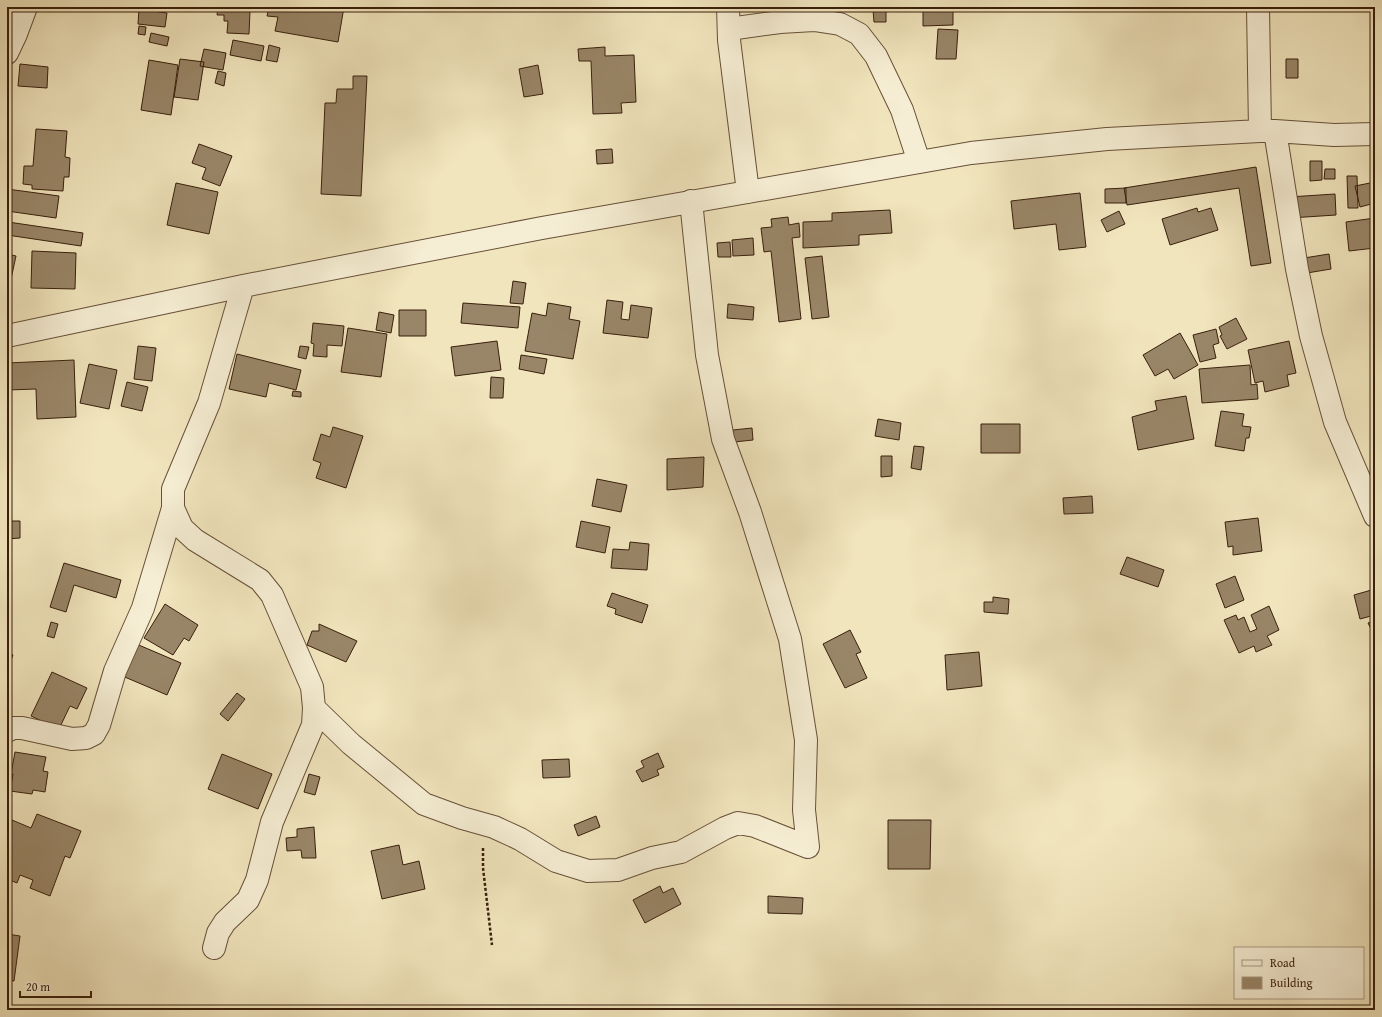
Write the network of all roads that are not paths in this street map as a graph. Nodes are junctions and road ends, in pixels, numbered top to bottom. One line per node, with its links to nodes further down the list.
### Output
1 (26, 7): 5 (street)
2 (728, 7): 4 (street)
3 (1258, 7): 6 (street)
4 (729, 29): 8 (street); 9 (street)
5 (7, 53)
6 (1268, 131): 7 (street); 8 (street); 14 (street)
7 (1375, 134)
8 (919, 162): 9 (street)
9 (748, 192): 10 (street)
10 (691, 201): 11 (street); 15 (street)
11 (243, 286): 12 (street); 13 (street)
12 (7, 336)
13 (173, 508): 15 (street); 16 (street)
14 (1375, 516)
15 (314, 708): 17 (street)
16 (7, 731)
17 (214, 948)

